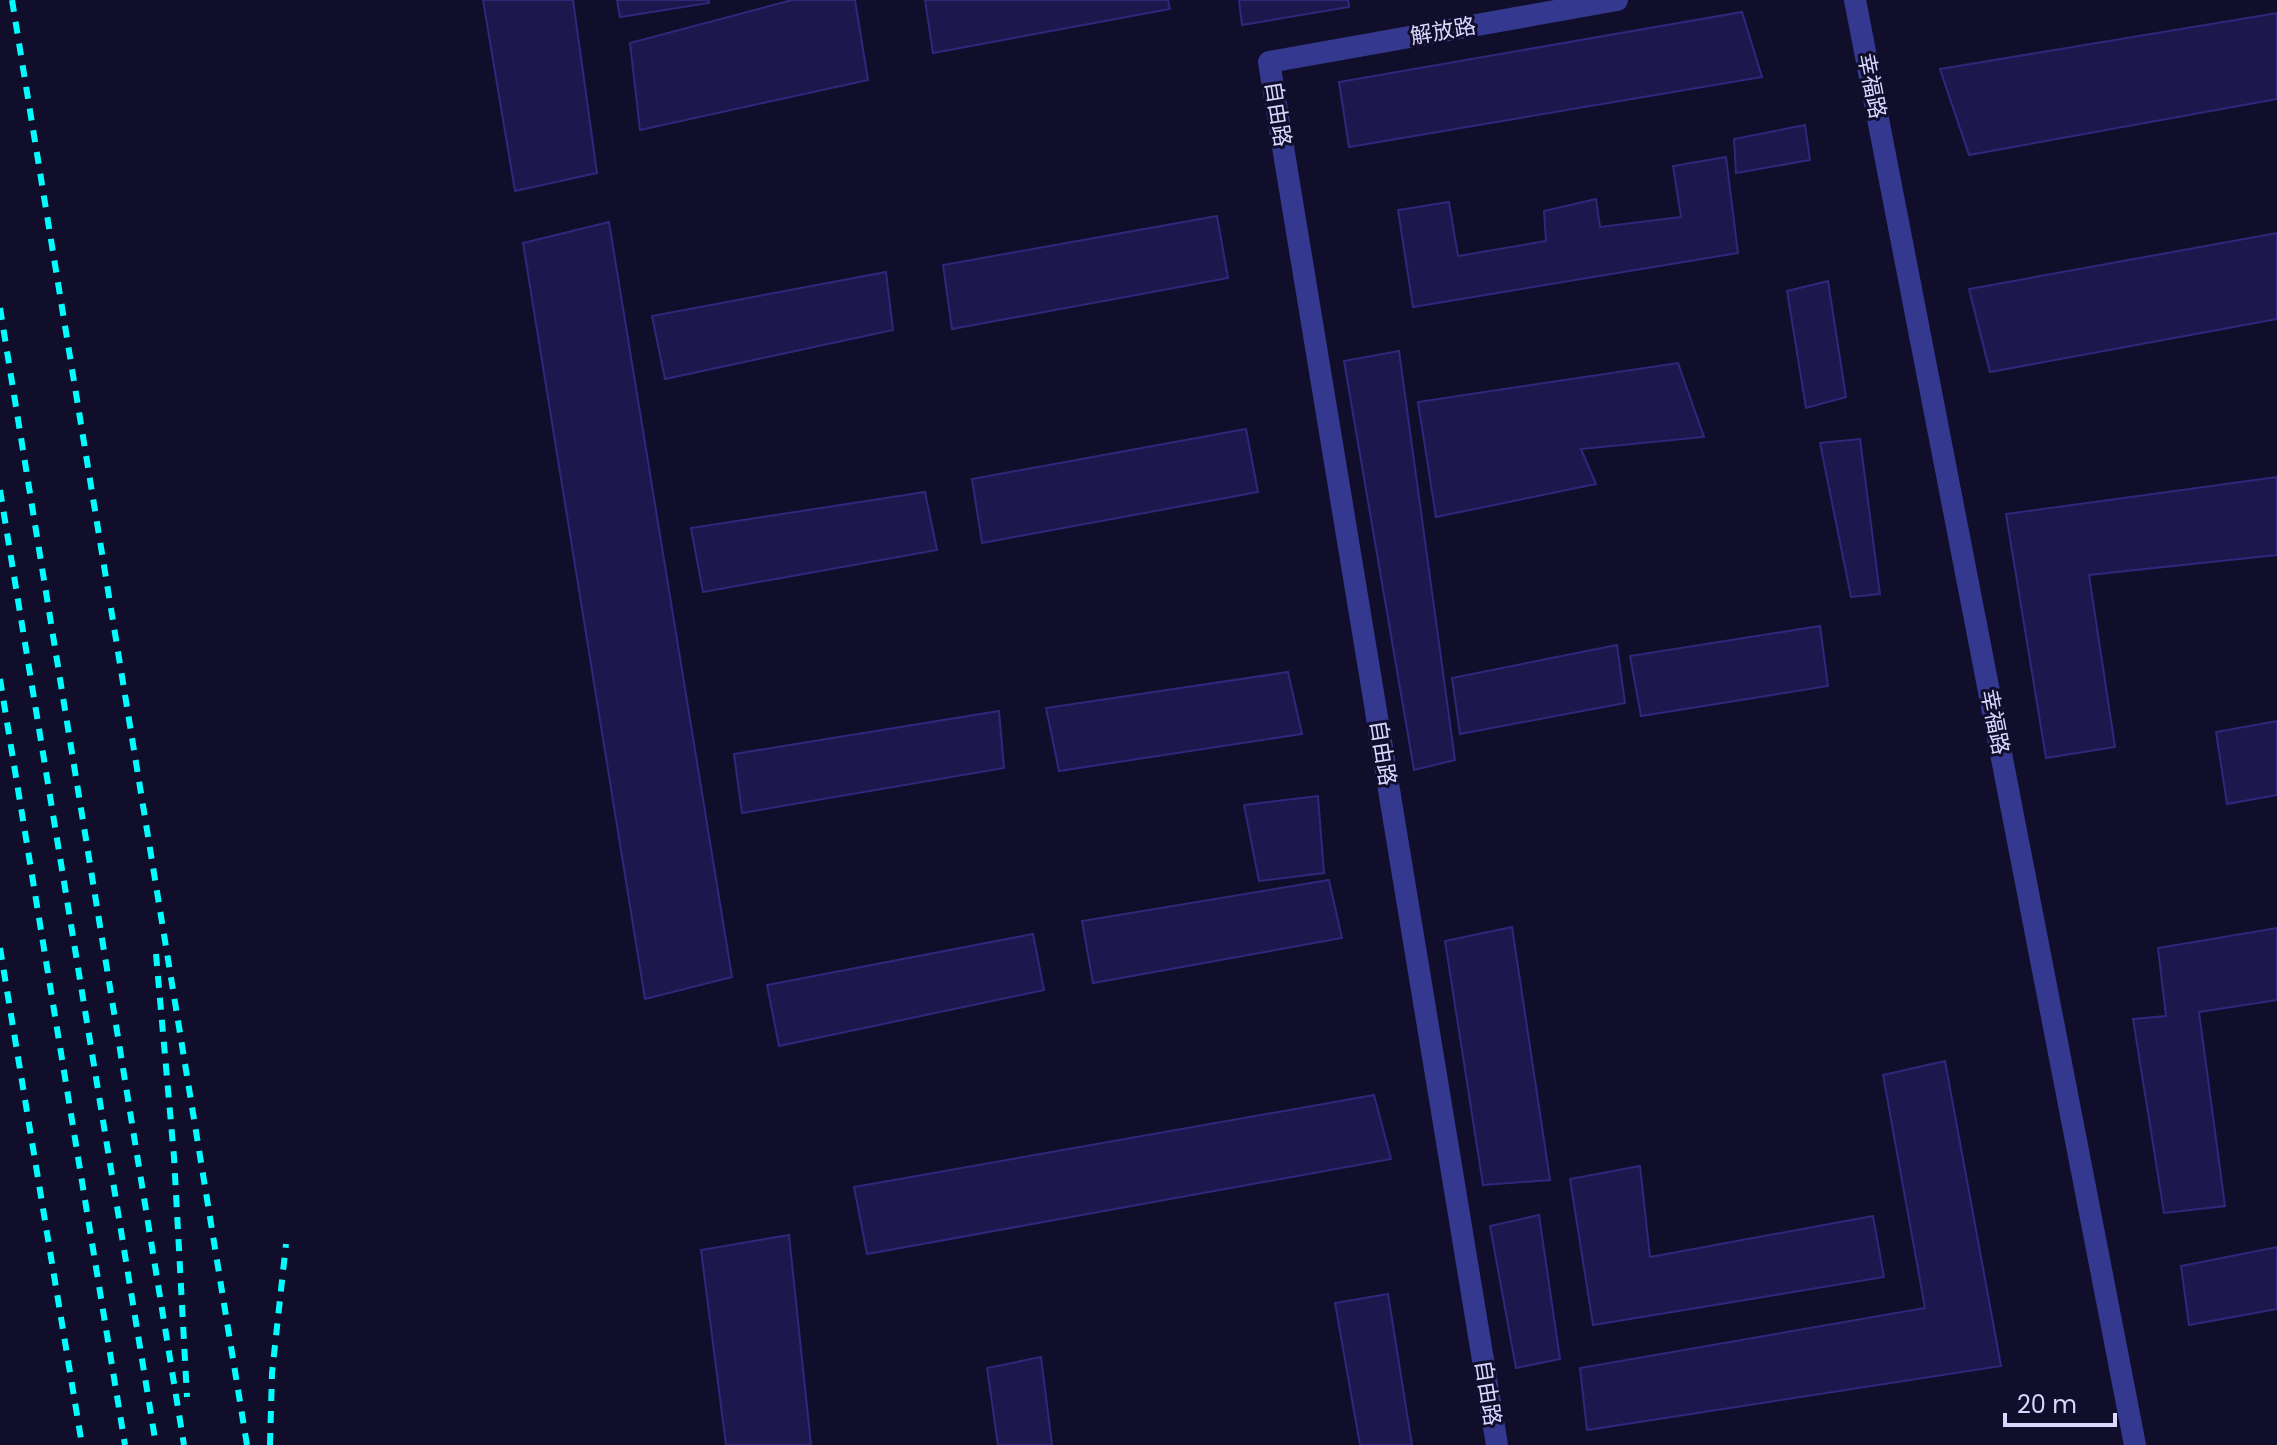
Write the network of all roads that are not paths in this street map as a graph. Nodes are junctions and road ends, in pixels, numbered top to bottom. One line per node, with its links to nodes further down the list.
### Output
1 (1617, 0): 3 (street, 解放路)
2 (1855, 0): 5 (street, 幸福路)
3 (1269, 62): 4 (street, 自由路)
4 (1497, 1445)
5 (2135, 1445)

